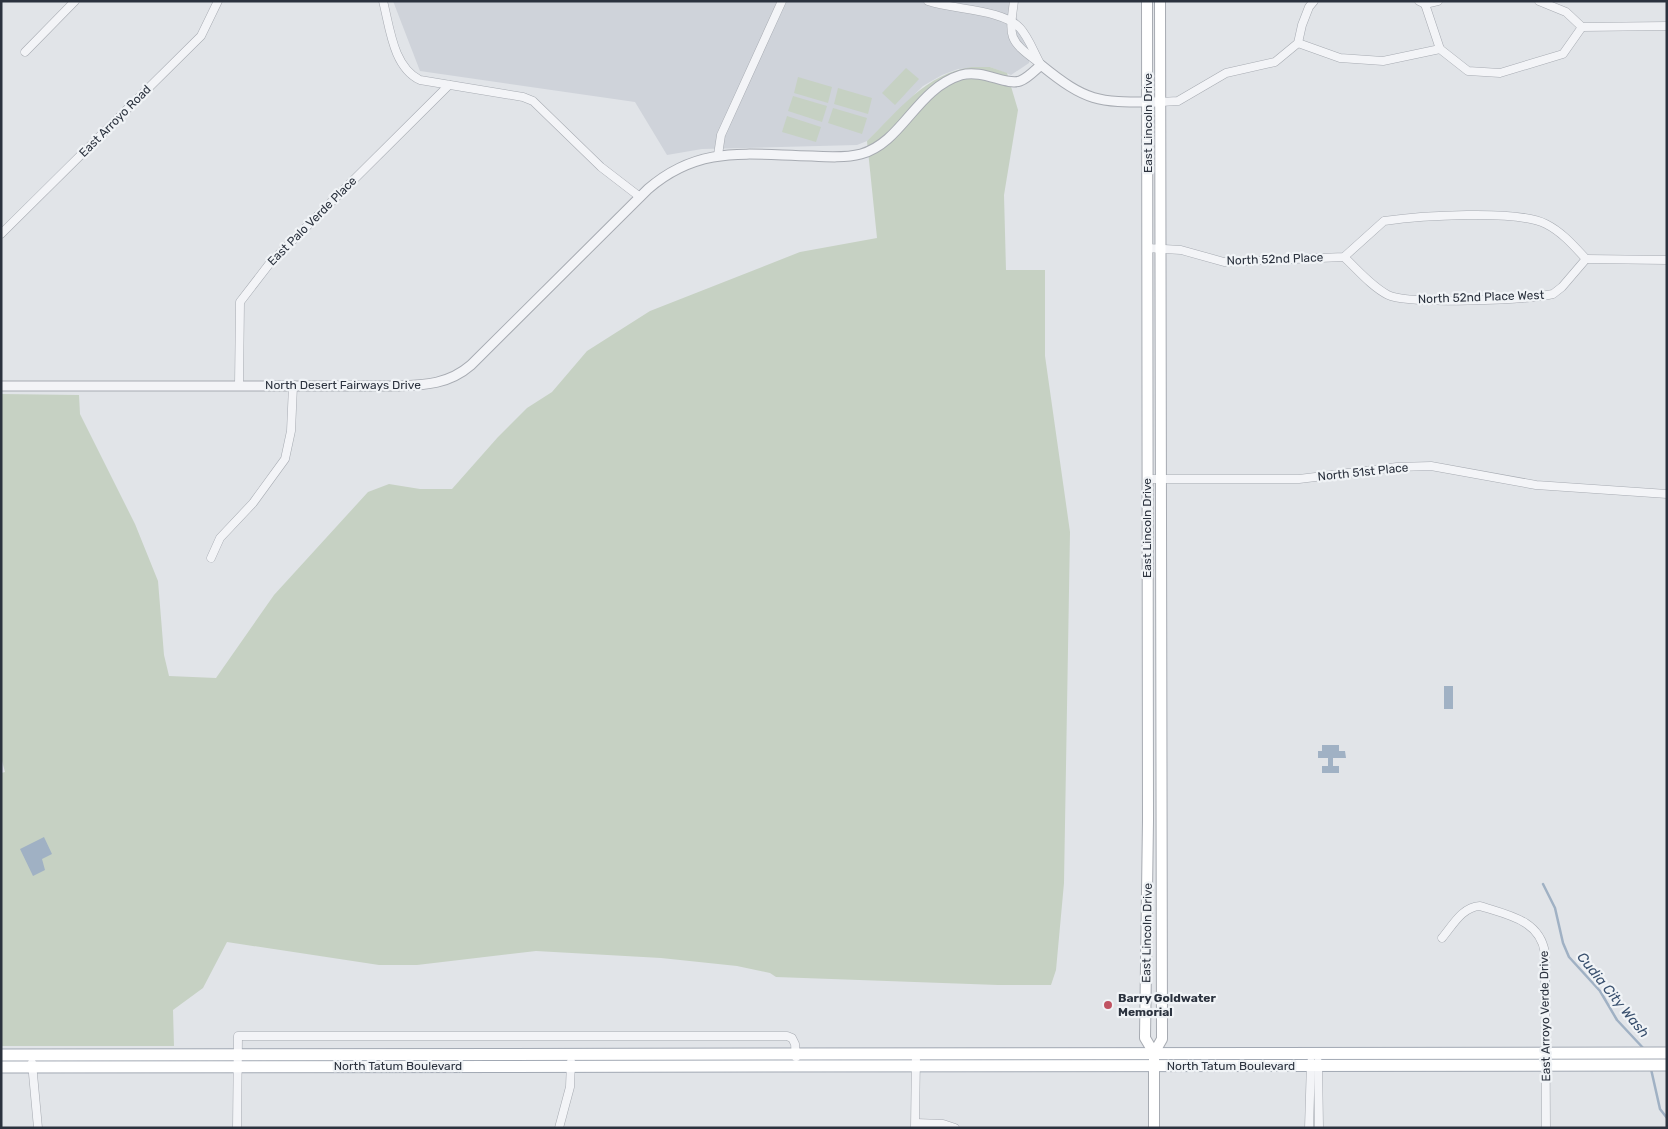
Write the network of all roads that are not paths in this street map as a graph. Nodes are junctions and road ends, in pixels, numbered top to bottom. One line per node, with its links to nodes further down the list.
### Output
1 (75, 1): 18 (street)
2 (218, 1): 25 (street, East Arroyo Road)
3 (383, 1): 20 (street)
4 (782, 1): 23 (street)
5 (928, 1): 13 (street)
6 (1014, 1): 13 (street)
7 (1147, 1): 21 (main road, East Lincoln Drive)
8 (1160, 1): 22 (main road, East Lincoln Drive)
9 (1314, 1): 16 (street)
10 (1438, 1): 12 (street)
11 (1539, 1): 15 (street)
12 (1422, 3): 17 (street)
13 (1010, 20): 19 (street); 19 (street)
14 (1667, 26): 15 (street)
15 (1582, 27): 17 (street)
16 (1298, 43): 17 (street); 22 (street)
17 (1440, 49)
18 (25, 52)
19 (1041, 65): 21 (street); 23 (street, North Desert Fairways Drive)
20 (449, 85): 24 (street); 31 (street, East Palo Verde Place)
21 (1148, 102): 22 (street); 26 (main road, East Lincoln Drive)
22 (1160, 102): 27 (main road, East Lincoln Drive)
23 (718, 155): 24 (street, North Desert Fairways Drive)
24 (640, 197): 33 (street, North Desert Fairways Drive)
25 (1, 234)
26 (1148, 248): 27 (street, North 52nd Place); 34 (main road, East Lincoln Drive)
27 (1160, 248): 28 (street, North 52nd Place); 35 (main road, East Lincoln Drive)
28 (1344, 258): 29 (street, North 52nd Place West); 29 (street)
29 (1586, 259): 30 (street)
30 (1667, 260)
31 (239, 385): 32 (street, North Desert Fairways Drive); 33 (street, North Desert Fairways Drive)
32 (1, 386)
33 (293, 386): 37 (street)
34 (1148, 479): 35 (street, North 51st Place); 42 (main road, East Lincoln Drive)
35 (1160, 479): 36 (street, North 51st Place); 42 (main road, East Lincoln Drive)
36 (1667, 494)
37 (211, 558)
38 (1442, 938): 47 (street, East Arroyo Verde Drive)
39 (1667, 1052): 47 (main road, North Tatum Boulevard)
40 (796, 1053): 41 (main road, North Tatum Boulevard); 44 (main road, North Tatum Boulevard); 48 (street); 52 (street)
41 (916, 1053): 42 (main road, North Tatum Boulevard); 53 (street)
42 (1154, 1053): 43 (main road, North Tatum Boulevard); 54 (main road, East Lincoln Drive)
43 (1315, 1053): 47 (main road, North Tatum Boulevard); 49 (street)
44 (571, 1054): 48 (main road, North Tatum Boulevard); 51 (street)
45 (1, 1055): 46 (main road, North Tatum Boulevard)
46 (31, 1055): 48 (main road, North Tatum Boulevard); 56 (street)
47 (1545, 1059): 49 (main road, North Tatum Boulevard); 50 (main road, North Tatum Boulevard); 65 (street, East Arroyo Verde Drive)
48 (237, 1061): 51 (main road, North Tatum Boulevard); 56 (main road, North Tatum Boulevard); 59 (street)
49 (1314, 1065): 54 (main road, North Tatum Boulevard); 63 (street); 64 (street)
50 (1667, 1065)
51 (572, 1066): 52 (main road, North Tatum Boulevard); 60 (street)
52 (796, 1066): 53 (main road, North Tatum Boulevard)
53 (916, 1066): 54 (main road, North Tatum Boulevard); 57 (street)
54 (1154, 1066): 62 (main road, East Lincoln Drive)
55 (1, 1067): 56 (main road, North Tatum Boulevard)
56 (32, 1067): 58 (street)
57 (916, 1125): 61 (street)
58 (38, 1128)
59 (237, 1128)
60 (559, 1128)
61 (955, 1128)
62 (1154, 1128)
63 (1309, 1128)
64 (1318, 1128)
65 (1546, 1128)

